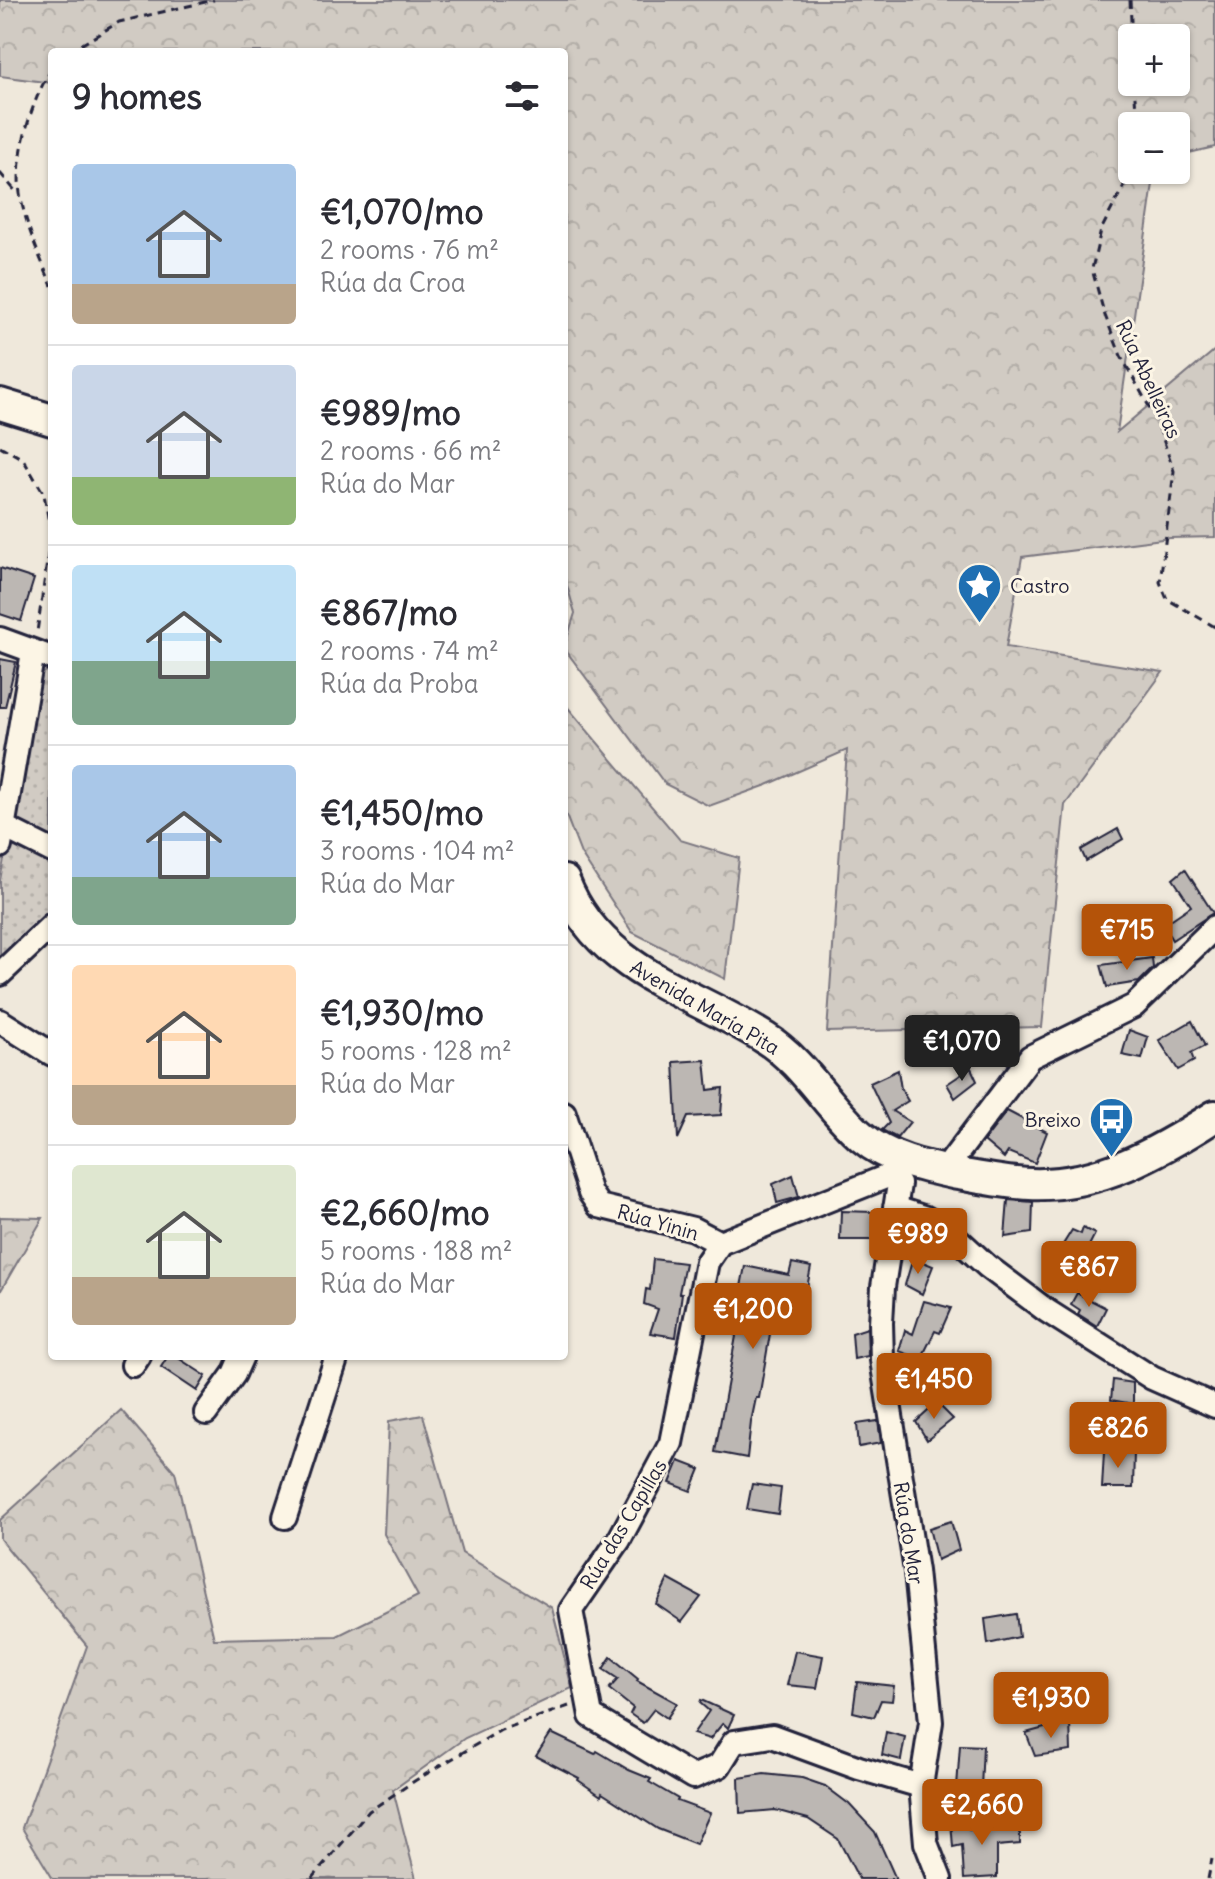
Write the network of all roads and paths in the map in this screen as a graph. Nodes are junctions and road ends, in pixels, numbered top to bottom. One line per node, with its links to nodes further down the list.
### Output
1 (214, 0): 4 (path)
2 (1130, 0): 3 (path)
3 (1131, 24)
4 (75, 48)
5 (48, 78): 8 (path)
6 (0, 173): 8 (path)
7 (1125, 184): 15 (path, Rúa Abelleiras)
8 (20, 197): 9 (path)
9 (48, 276)
10 (0, 404): 11 (main road)
11 (48, 419)
12 (0, 446): 13 (path)
13 (48, 517)
14 (48, 574): 17 (path)
15 (1215, 627)
16 (0, 639): 17 (street)
17 (42, 655): 18 (street)
18 (1, 832): 19 (street)
19 (48, 850)
20 (568, 888): 28 (main road, Avenida María Pita)
21 (1215, 927): 28 (street)
22 (48, 929): 23 (street)
23 (0, 974)
24 (0, 1021): 25 (street)
25 (48, 1051)
26 (1215, 1116): 28 (main road)
27 (568, 1125): 30 (street, Rúa Yinin)
28 (908, 1170): 29 (street, Rúa do Mar); 30 (street)
29 (895, 1208): 33 (street); 37 (street, Rúa do Mar)
30 (720, 1243): 36 (street, Rúa das Capillas)
31 (240, 1360): 34 (street)
32 (336, 1360): 35 (street)
33 (1215, 1406)
34 (206, 1413)
35 (285, 1517)
36 (588, 1699): 37 (street, Rúa das Capillas); 39 (path)
37 (921, 1786): 40 (street, Rúa do Mar)
38 (1212, 1859): 41 (path)
39 (312, 1879)
40 (940, 1879)
41 (1208, 1879)

